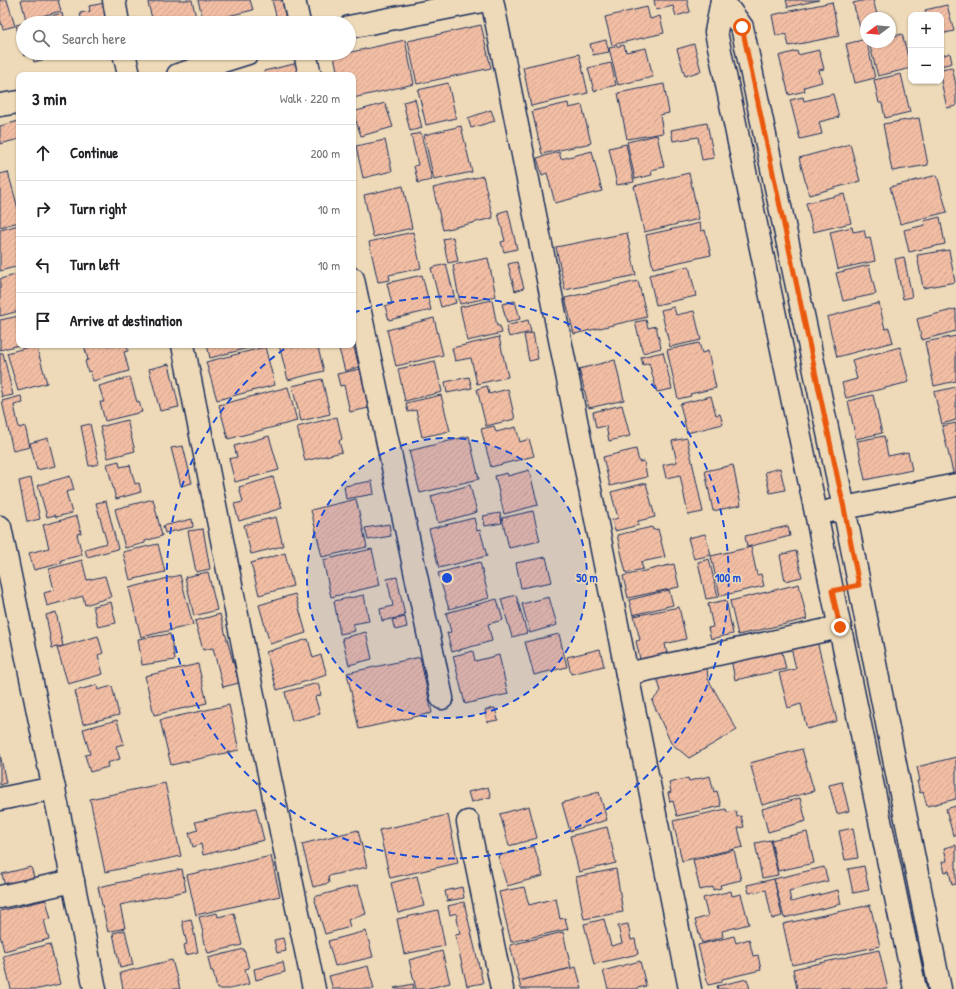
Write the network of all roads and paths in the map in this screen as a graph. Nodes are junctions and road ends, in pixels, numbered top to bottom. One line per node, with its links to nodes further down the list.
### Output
1 (114, 0): 6 (street)
2 (294, 0): 7 (street)
3 (487, 0): 8 (street)
4 (492, 0): 26 (street)
5 (722, 0): 20 (street); 21 (street)
6 (117, 16)
7 (297, 16)
8 (356, 26)
9 (126, 60): 12 (street)
10 (226, 60): 13 (street)
11 (307, 60): 14 (street)
12 (128, 72)
13 (188, 72)
14 (309, 72)
15 (16, 102): 16 (street)
16 (0, 104)
17 (356, 293): 27 (street)
18 (184, 348): 36 (street)
19 (956, 485): 20 (street)
20 (844, 508): 21 (street); 23 (street)
21 (816, 514): 24 (street)
22 (0, 527): 30 (street)
23 (859, 585): 24 (street); 28 (street)
24 (832, 591): 25 (street)
25 (840, 627): 26 (street); 29 (street)
26 (627, 674): 38 (street)
27 (442, 698)
28 (893, 756): 29 (street); 40 (street)
29 (867, 761): 39 (street)
30 (54, 788): 31 (street); 33 (street)
31 (0, 800)
32 (468, 822): 37 (street)
33 (73, 881): 34 (street); 35 (street)
34 (0, 897)
35 (95, 989)
36 (314, 989)
37 (502, 989)
38 (690, 989)
39 (915, 989)
40 (940, 989)

